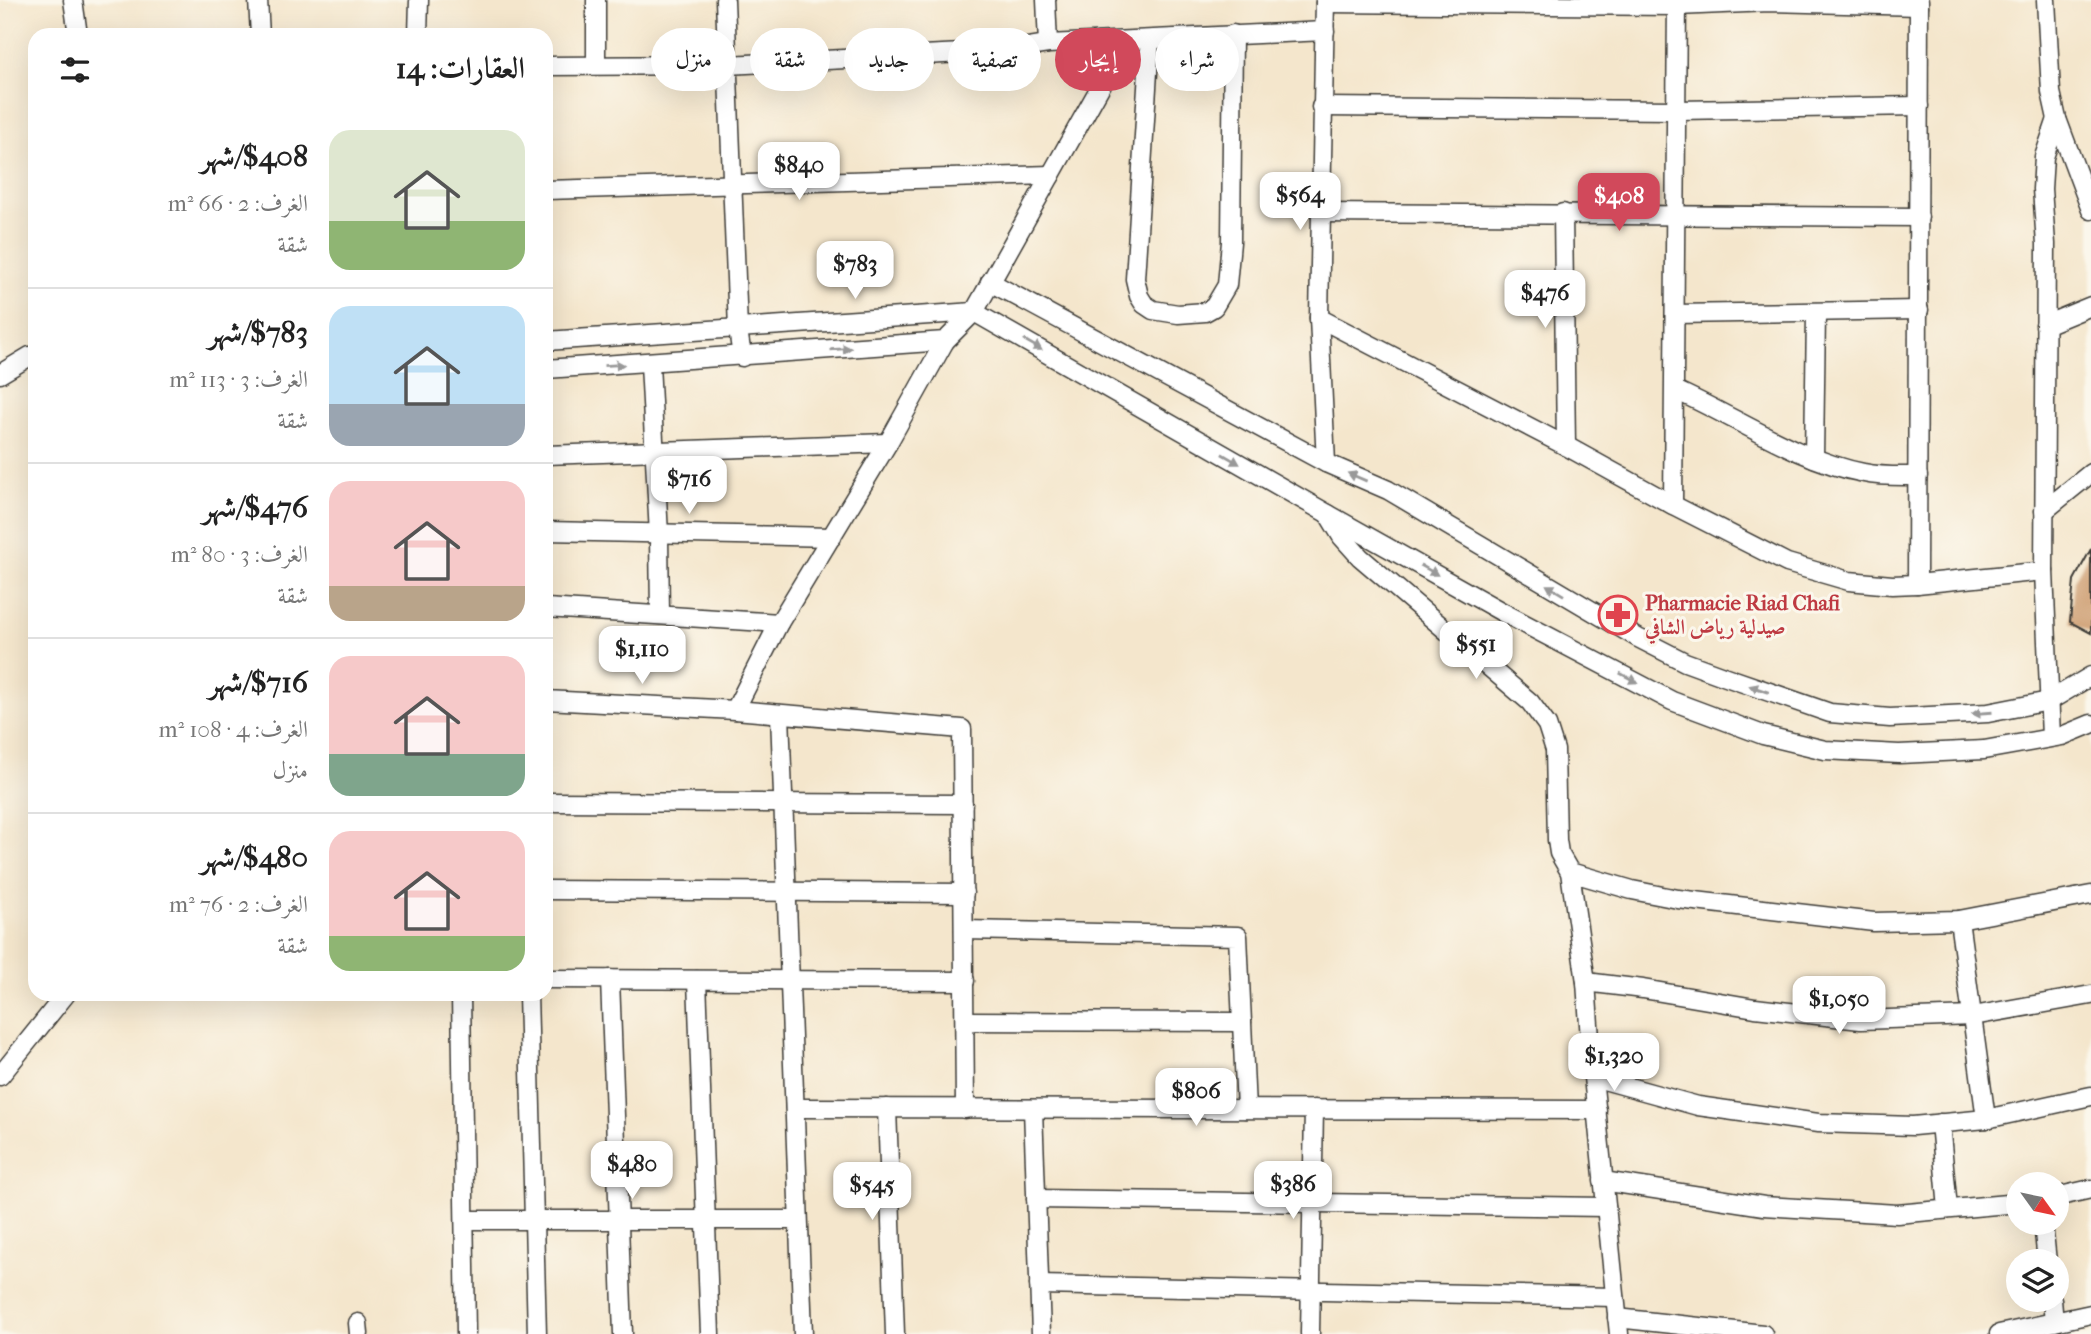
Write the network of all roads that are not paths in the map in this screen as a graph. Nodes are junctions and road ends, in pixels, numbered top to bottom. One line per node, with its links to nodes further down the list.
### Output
1 (73, 0): 11 (street)
2 (258, 0): 12 (street)
3 (419, 0): 13 (street)
4 (596, 0): 22 (street)
5 (725, 0): 14 (street)
6 (1046, 0): 20 (street)
7 (2046, 0): 32 (street)
8 (1325, 2): 9 (street); 15 (street)
9 (1677, 3): 10 (street); 31 (street)
10 (1919, 3): 29 (street)
11 (77, 28)
12 (260, 28)
13 (418, 28)
14 (726, 28)
15 (1325, 31): 16 (street); 30 (street)
16 (1239, 34)
17 (1141, 40): 18 (street)
18 (1150, 40): 19 (street); 28 (street)
19 (1155, 40)
20 (1048, 44): 21 (street); 24 (street)
21 (1055, 44)
22 (596, 65): 23 (street); 25 (street)
23 (651, 65)
24 (736, 65)
25 (553, 66)
26 (729, 91): 34 (street)
27 (1098, 91): 33 (street)
28 (1232, 91)
29 (1919, 106): 31 (street); 40 (street)
30 (1321, 107): 31 (street); 37 (street)
31 (1677, 110): 39 (street)
32 (2057, 119): 36 (street); 48 (street)
33 (1051, 174): 34 (street); 41 (street)
34 (734, 185): 35 (street); 49 (street)
35 (553, 190)
36 (2091, 210)
37 (1320, 213): 38 (street); 47 (street)
38 (1563, 213): 39 (street); 59 (street)
39 (1675, 214): 40 (street); 46 (street)
40 (1919, 217): 43 (street)
41 (990, 282): 44 (street); 63 (street)
42 (2091, 306): 48 (street)
43 (1919, 310): 45 (street); 65 (street)
44 (974, 312): 49 (street); 51 (street); 68 (street, one-way to 68)
45 (1816, 313): 46 (street); 62 (street)
46 (1675, 314): 57 (street)
47 (1319, 318): 59 (street); 63 (street)
48 (2045, 325): 67 (street)
49 (738, 329): 50 (street); 53 (street)
50 (553, 341)
51 (944, 341): 53 (street, one-way to 51); 58 (street)
52 (28, 357): 56 (street)
53 (741, 357): 54 (street)
54 (650, 364): 55 (street, one-way to 54); 60 (street)
55 (553, 369)
56 (0, 374)
57 (1675, 390): 62 (street); 66 (street)
58 (888, 443): 60 (street); 71 (street)
59 (1566, 446): 66 (street)
60 (654, 450): 61 (street); 70 (street)
61 (553, 455)
62 (1814, 458): 65 (street)
63 (1326, 463): 79 (street, one-way to 63)
64 (2091, 474): 67 (street)
65 (1918, 476): 73 (street)
66 (1673, 505): 73 (street)
67 (2044, 511): 72 (street)
68 (1328, 514): 83 (street, one-way to 83); 87 (street)
69 (553, 531): 70 (street)
70 (659, 535): 71 (street); 75 (street)
71 (832, 537): 76 (street)
72 (2044, 571): 73 (street); 79 (street)
73 (1917, 584)
74 (553, 608): 75 (street)
75 (660, 615): 76 (street)
76 (779, 622): 80 (street)
77 (2091, 676): 79 (street)
78 (553, 700): 80 (street)
79 (2049, 701): 83 (street)
80 (735, 710): 81 (street)
81 (780, 714): 85 (street); 86 (street)
82 (2091, 724): 83 (street)
83 (2050, 737)
84 (553, 802): 85 (street)
85 (784, 803): 86 (street); 89 (street)
86 (963, 804): 90 (street)
87 (1570, 872): 92 (street); 99 (street)
88 (553, 890): 89 (street)
89 (787, 892): 90 (street); 97 (street)
90 (964, 893): 93 (street)
91 (2091, 895): 92 (street)
92 (1959, 920): 104 (street)
93 (964, 930): 98 (street); 106 (street)
94 (553, 979): 95 (street)
95 (610, 979): 96 (street); 129 (street)
96 (697, 980): 97 (street); 130 (street)
97 (790, 980): 98 (street); 110 (street)
98 (965, 981): 105 (street)
99 (1586, 982): 104 (street); 108 (street)
100 (2091, 995): 104 (street)
101 (60, 1001): 107 (street)
102 (461, 1001): 127 (street)
103 (527, 1001): 128 (street)
104 (1973, 1016): 117 (street)
105 (965, 1021): 106 (street); 112 (street)
106 (1242, 1022): 114 (street)
107 (0, 1076)
108 (1593, 1077): 116 (street); 118 (street)
109 (2091, 1096): 117 (street)
110 (795, 1108): 111 (street); 131 (street)
111 (887, 1108): 112 (street); 144 (street)
112 (965, 1108): 113 (street)
113 (1033, 1109): 114 (street); 122 (street)
114 (1246, 1109): 115 (street)
115 (1314, 1109): 116 (street); 123 (street)
116 (1597, 1110): 119 (street)
117 (1986, 1119): 118 (street)
118 (1940, 1123): 126 (street)
119 (1603, 1181): 125 (street); 126 (street)
120 (2091, 1189): 121 (street)
121 (2069, 1194)
122 (1036, 1199): 123 (street); 132 (street)
123 (1312, 1203): 125 (street); 133 (street)
124 (2006, 1204): 126 (street)
125 (1606, 1208): 134 (street)
126 (1948, 1209)
127 (465, 1220): 128 (street); 139 (street)
128 (534, 1220): 129 (street); 140 (street)
129 (618, 1220): 130 (street); 141 (street)
130 (706, 1220): 131 (street); 142 (street)
131 (799, 1220): 143 (street)
132 (1039, 1285): 133 (street); 145 (street)
133 (1311, 1291): 134 (street); 146 (street)
134 (1615, 1297): 138 (street)
135 (2053, 1312): 137 (street)
136 (2091, 1314): 137 (street)
137 (2054, 1322): 148 (street)
138 (1618, 1326): 147 (street)
139 (466, 1334)
140 (537, 1334)
141 (623, 1334)
142 (710, 1334)
143 (803, 1334)
144 (895, 1334)
145 (1041, 1334)
146 (1310, 1334)
147 (1763, 1334)
148 (1999, 1334)

